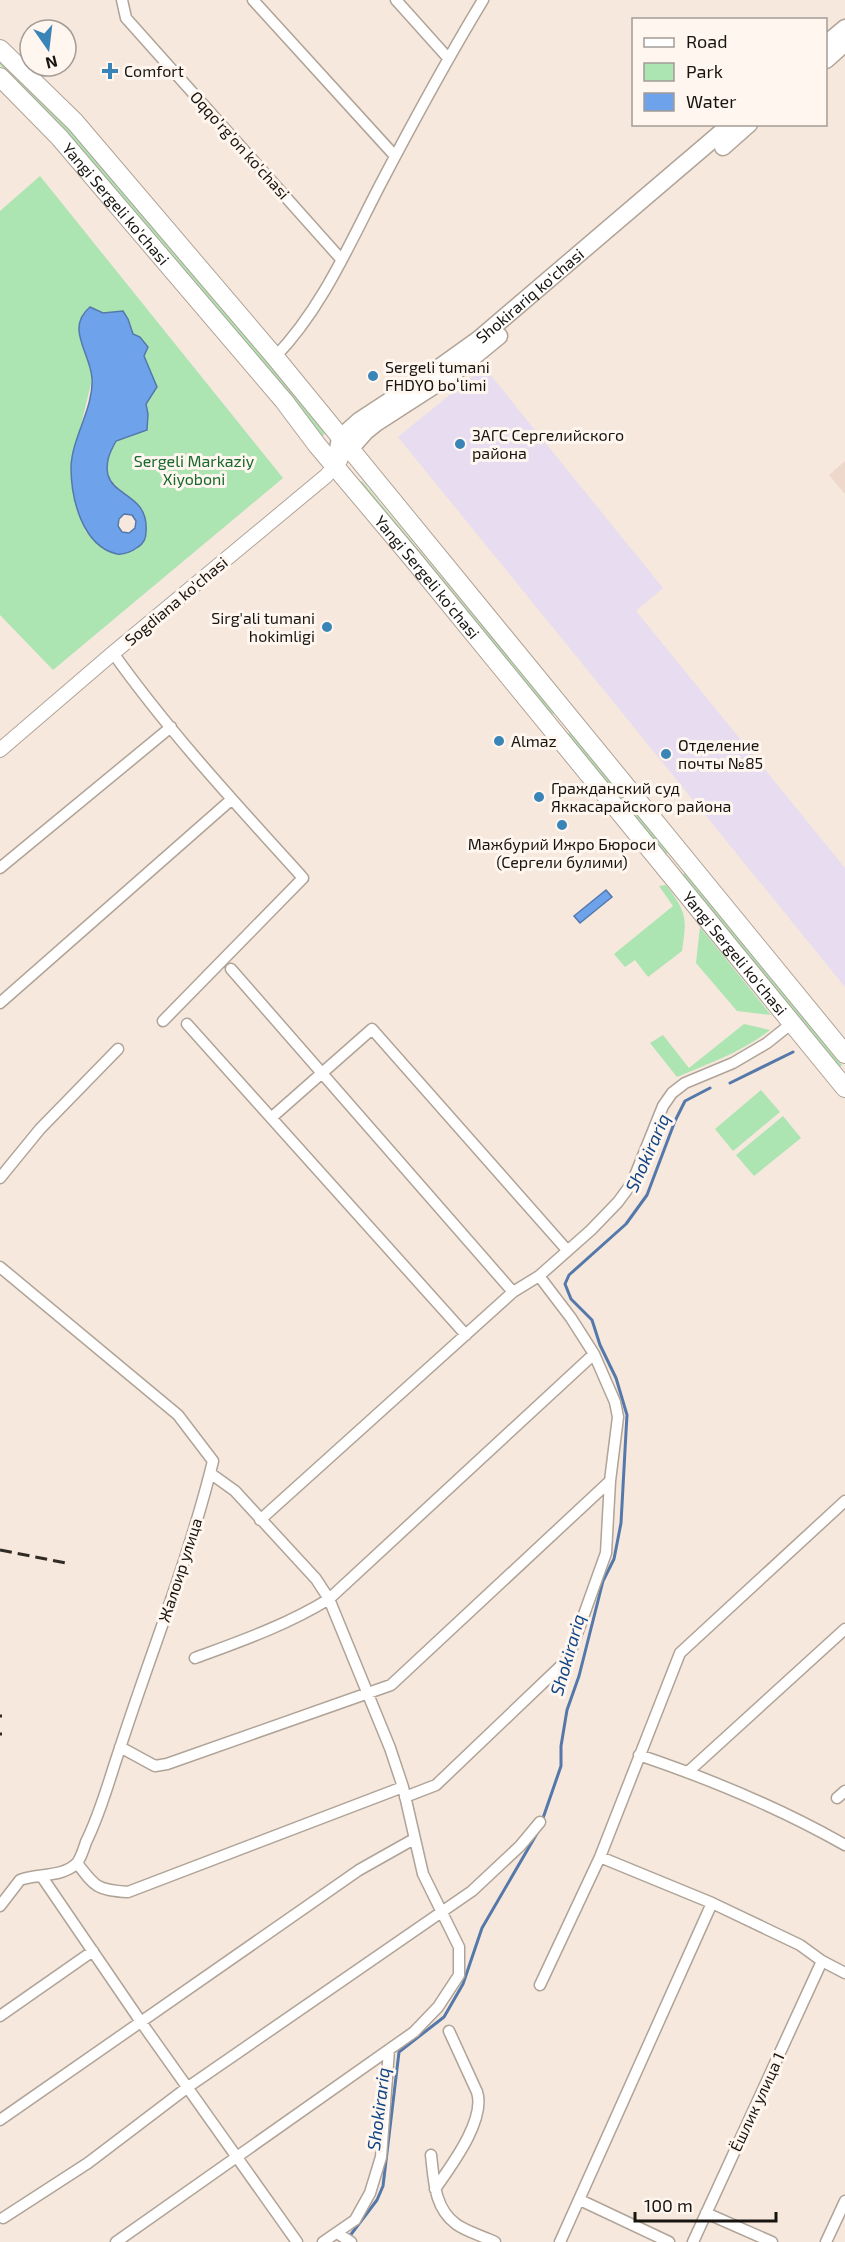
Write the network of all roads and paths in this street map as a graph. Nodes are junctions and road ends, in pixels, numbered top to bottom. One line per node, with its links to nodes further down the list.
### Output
1 (253, 0): 14 (street)
2 (396, 0): 9 (street)
3 (483, 0): 9 (street)
4 (121, 1): 15 (street, Oqqo’rg’on ko'chasi)
5 (845, 28): 6 (main road)
6 (827, 42)
7 (845, 43): 10 (main road)
8 (0, 49): 16 (main road, Yangi Sergeli ko'chasi)
9 (448, 58): 14 (street)
10 (827, 58)
11 (0, 77): 18 (main road, Yangi Sergeli ko'chasi)
12 (729, 126): 17 (main road, Shokirariq ko'chasi)
13 (747, 126): 17 (main road, Shokirariq ko'chasi)
14 (395, 156): 15 (street)
15 (341, 259): 16 (street)
16 (275, 357): 17 (main road, Yangi Sergeli ko'chasi)
17 (345, 443): 18 (main road); 20 (main road, Yangi Sergeli ko'chasi)
18 (335, 466): 19 (street, Sogdiana ko'chasi); 21 (main road, Yangi Sergeli ko'chasi)
19 (113, 653): 22 (street); 23 (street, Sogdiana ko'chasi)
20 (564, 709): 21 (main road); 25 (main road, Yangi Sergeli ko'chasi)
21 (547, 723): 27 (main road, Yangi Sergeli ko'chasi)
22 (171, 727): 24 (street); 26 (street)
23 (0, 750)
24 (232, 799): 29 (street); 30 (street)
25 (686, 859): 27 (main road); 34 (main road, Yangi Sergeli ko'chasi)
26 (0, 868)
27 (669, 873): 31 (main road, Yangi Sergeli ko'chasi)
28 (231, 969): 35 (street)
29 (0, 1003)
30 (163, 1021)
31 (792, 1023): 36 (main road, Yangi Sergeli ko'chasi); 39 (street)
32 (187, 1024): 37 (street)
33 (117, 1049): 38 (street)
34 (845, 1054)
35 (323, 1072): 37 (street); 39 (street); 42 (street)
36 (845, 1088)
37 (272, 1118): 43 (street)
38 (0, 1178)
39 (567, 1250): 41 (street)
40 (0, 1267): 45 (street, Жалоир улица)
41 (539, 1276): 42 (street); 44 (street)
42 (513, 1292): 43 (street)
43 (466, 1335): 48 (street)
44 (594, 1354): 46 (street); 49 (street)
45 (210, 1473): 48 (street); 53 (street, Жалоир улица)
46 (609, 1481): 52 (street); 56 (street)
47 (845, 1501): 54 (street)
48 (260, 1520): 49 (street)
49 (329, 1599): 51 (street); 52 (street)
50 (845, 1629): 55 (street)
51 (195, 1658)
52 (368, 1693): 53 (street); 56 (street)
53 (120, 1747): 61 (street, Жалоир улица)
54 (639, 1755): 55 (street); 60 (street)
55 (688, 1771): 59 (street)
56 (404, 1792): 58 (street); 61 (street)
57 (540, 1822): 65 (street)
58 (414, 1839): 65 (street); 71 (street)
59 (845, 1845)
60 (600, 1857): 63 (street); 69 (street)
61 (77, 1863): 62 (street)
62 (42, 1877): 64 (street); 66 (street)
63 (712, 1903): 67 (street); 79 (street)
64 (0, 1906)
65 (441, 1912): 73 (street); 74 (street)
66 (93, 1951): 70 (street); 71 (street)
67 (822, 1961): 68 (street); 81 (street, Ёшлик улица 1)
68 (845, 1973)
69 (540, 1985)
70 (0, 2016)
71 (141, 2022): 74 (street); 75 (street)
72 (449, 2031): 78 (street)
73 (388, 2050): 77 (street); 83 (street)
74 (188, 2087): 77 (street); 82 (street)
75 (0, 2120)
76 (431, 2155): 78 (street)
77 (237, 2156): 84 (street); 85 (street)
78 (435, 2189): 87 (street)
79 (580, 2200): 88 (street); 89 (street)
80 (845, 2201): 92 (street)
81 (706, 2212): 90 (street, Ёшлик улица 1); 91 (street)
82 (3, 2218)
83 (346, 2239): 86 (street)
84 (116, 2242)
85 (297, 2242)
86 (323, 2242)
87 (495, 2242)
88 (561, 2242)
89 (669, 2242)
90 (693, 2242)
91 (772, 2242)
92 (826, 2242)

